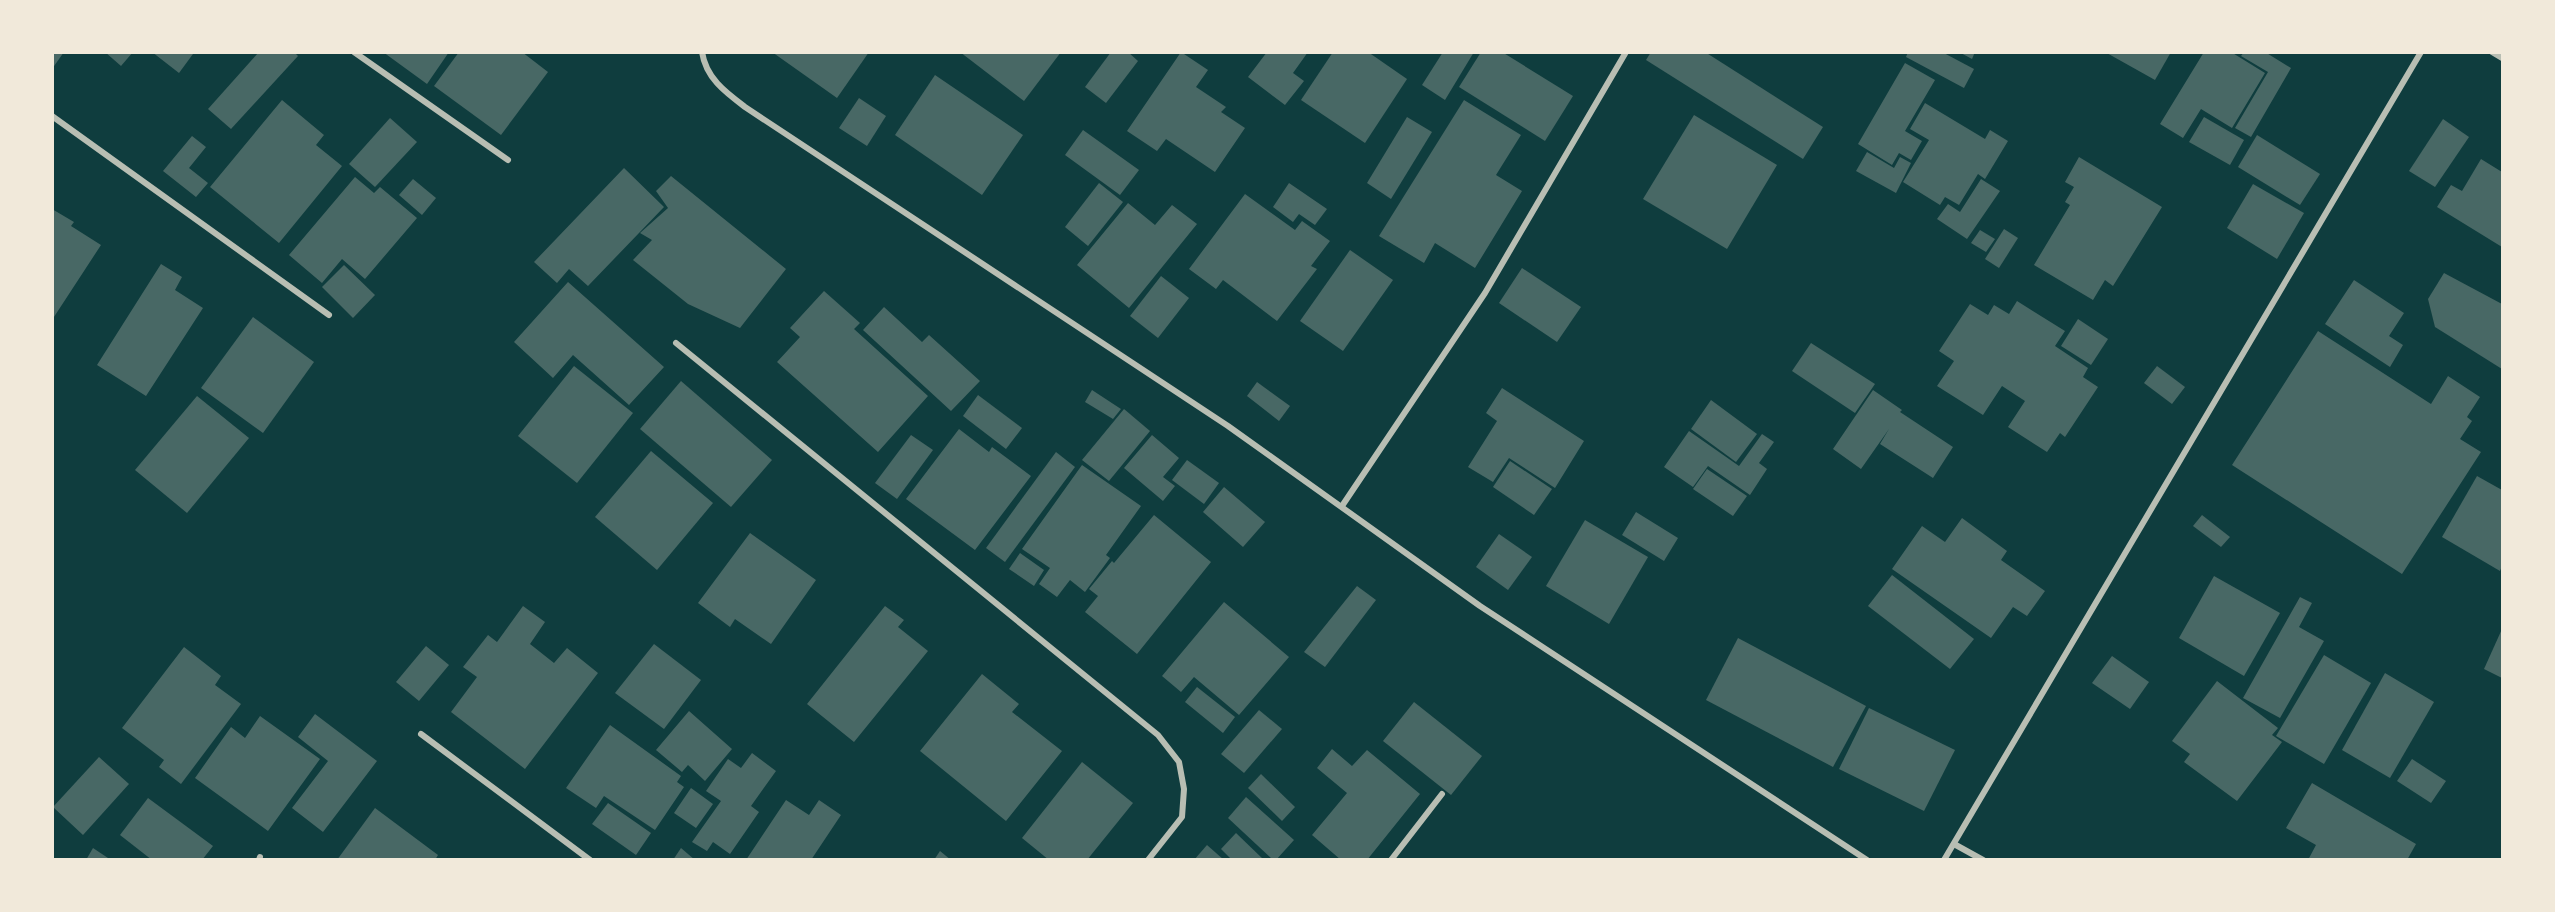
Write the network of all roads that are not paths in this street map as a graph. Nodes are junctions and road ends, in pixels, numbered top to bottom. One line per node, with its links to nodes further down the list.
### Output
1 (354, 52): 8 (street)
2 (702, 52): 11 (street)
3 (1626, 52): 11 (street)
4 (2421, 52): 14 (street)
5 (2492, 52): 6 (street)
6 (2502, 58)
7 (52, 116): 9 (street)
8 (508, 160)
9 (329, 315)
10 (676, 343): 16 (street)
11 (1342, 506): 18 (street)
12 (421, 734): 15 (street)
13 (1442, 794): 17 (street)
14 (1954, 844): 19 (street); 20 (street)
15 (590, 860)
16 (1149, 860)
17 (1391, 860)
18 (1867, 860)
19 (1944, 860)
20 (1983, 860)

